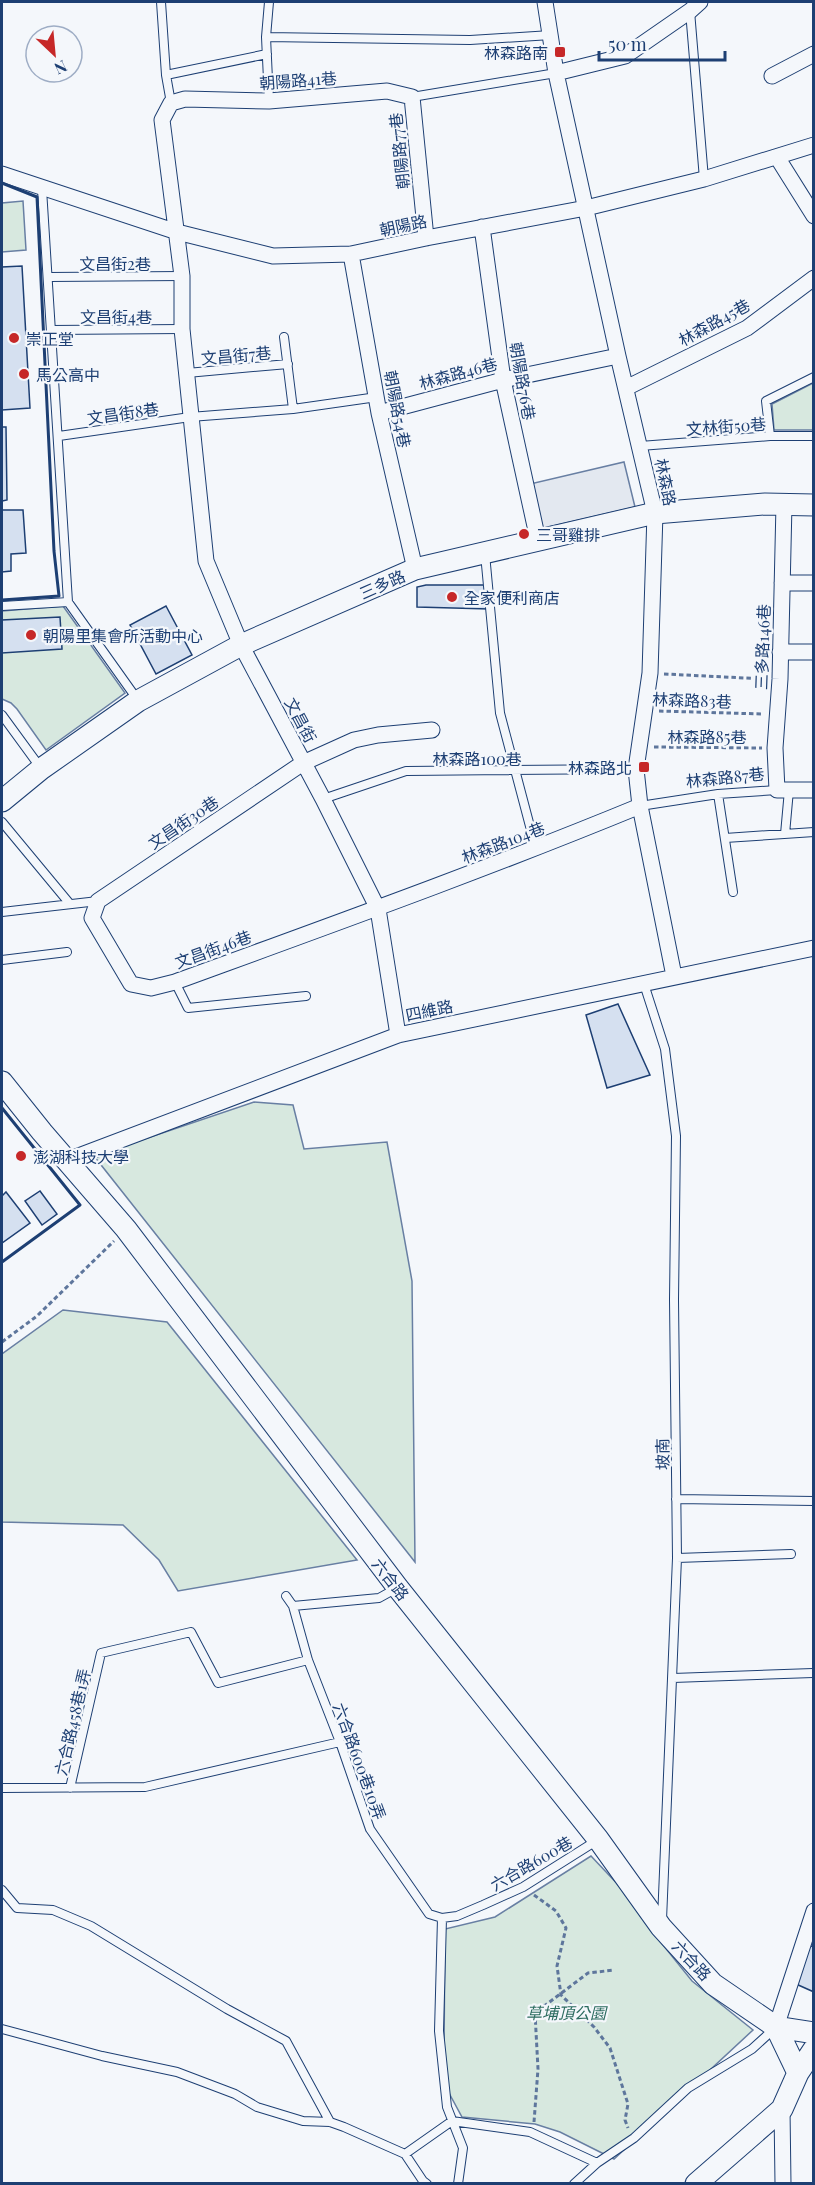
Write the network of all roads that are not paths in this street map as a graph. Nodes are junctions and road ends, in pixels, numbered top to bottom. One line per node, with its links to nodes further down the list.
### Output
1 (161, 2): 10 (lane)
2 (269, 2): 6 (lane)
3 (545, 2): 5 (street, 林森路)
4 (695, 6): 9 (street); 18 (lane)
5 (551, 35): 6 (lane); 9 (street, 林森路)
6 (266, 37): 7 (lane)
7 (267, 54): 10 (lane); 13 (lane)
8 (813, 54): 11 (street)
9 (556, 73): 12 (lane, 朝陽路41巷); 20 (street, 林森路)
10 (166, 75): 14 (lane)
11 (772, 76)
12 (412, 97): 13 (street, 朝陽路41巷); 24 (street, 朝陽路77巷)
13 (268, 101): 14 (street, 朝陽路41巷)
14 (171, 103): 23 (street)
15 (813, 145): 16 (street, 朝陽路)
16 (777, 157): 18 (street, 朝陽路); 21 (street)
17 (2, 174): 19 (street, 朝陽路)
18 (704, 179): 20 (street, 朝陽路)
19 (42, 189): 23 (street, 朝陽路); 27 (lane)
20 (586, 208): 22 (street, 朝陽路); 32 (street, 林森路)
21 (813, 216)
22 (482, 227): 24 (street, 朝陽路); 36 (street, 朝陽路76巷)
23 (177, 232): 25 (street, 朝陽路); 26 (street, 文昌街)
24 (426, 238): 25 (street, 朝陽路)
25 (351, 254): 38 (street, 朝陽路54巷)
26 (182, 276): 27 (lane, 文昌街2巷); 29 (street, 文昌街)
27 (49, 277): 30 (lane)
28 (813, 278): 37 (street, 林森路45巷)
29 (182, 329): 30 (lane, 文昌街4巷); 34 (street, 文昌街)
30 (51, 330): 42 (lane)
31 (284, 337): 33 (lane, 文昌街7巷)
32 (618, 356): 36 (street, 林森路46巷); 37 (street, 林森路)
33 (288, 364): 34 (lane, 文昌街7巷); 39 (lane, 文昌街7巷)
34 (187, 374): 41 (street, 文昌街)
35 (813, 377): 43 (lane)
36 (502, 380): 40 (street, 林森路46巷); 49 (street, 朝陽路76巷)
37 (626, 388): 45 (street, 林森路)
38 (377, 397): 39 (lane); 40 (street, 朝陽路54巷)
39 (293, 409): 41 (lane)
40 (379, 412): 51 (street, 朝陽路54巷)
41 (190, 417): 42 (lane, 文昌街8巷); 56 (street, 文昌街)
42 (59, 436): 54 (lane)
43 (770, 436): 44 (lane, 文林街50巷); 45 (lane, 文林街50巷)
44 (813, 436)
45 (640, 446): 48 (street, 林森路)
46 (784, 504): 47 (street, 三多路); 48 (street, 三多路); 52 (street, 三多路146巷)
47 (813, 505)
48 (655, 513): 49 (street, 三多路); 64 (street, 林森路)
49 (538, 540): 50 (street, 三多路)
50 (484, 553): 51 (street, 三多路); 65 (lane)
51 (415, 569): 56 (street, 三多路)
52 (782, 582): 53 (street); 57 (street, 三多路146巷)
53 (813, 583)
54 (68, 602): 55 (lane); 59 (lane)
55 (2, 606)
56 (241, 645): 59 (street, 三多路); 62 (street, 文昌街)
57 (780, 652): 58 (street); 66 (street, 三多路146巷)
58 (813, 652)
59 (138, 701): 63 (street, 三多路)
60 (2, 716): 63 (lane)
61 (432, 730): 62 (street, 文昌街30巷)
62 (303, 763): 69 (street, 文昌街); 78 (street, 文昌街30巷)
63 (41, 769): 70 (street, 三多路)
64 (636, 769): 65 (lane, 林森路100巷); 71 (street, 林森路)
65 (514, 771): 69 (lane, 林森路100巷); 76 (lane)
66 (783, 790): 67 (street, 林森路87巷); 68 (lane, 林森路87巷); 74 (lane)
67 (813, 790)
68 (718, 794): 71 (lane, 林森路87巷); 75 (lane)
69 (323, 799): 80 (street, 文昌街)
70 (2, 801)
71 (640, 806): 76 (street, 林森路104巷); 85 (street, 林森路)
72 (2, 822): 79 (lane)
73 (813, 832): 74 (lane)
74 (785, 834): 75 (lane)
75 (725, 838): 77 (lane)
76 (536, 849): 80 (street, 林森路104巷)
77 (733, 892)
78 (98, 901): 79 (lane); 86 (street, 文昌街46巷)
79 (70, 904): 81 (lane)
80 (378, 909): 86 (street, 文昌街46巷); 89 (street, 文昌街)
81 (2, 912)
82 (813, 948): 85 (street, 四維路)
83 (67, 952): 84 (lane)
84 (2, 960)
85 (674, 976): 87 (street, 四維路)
86 (175, 982): 88 (lane)
87 (644, 984): 89 (street, 四維路); 92 (lane, 坡南)
88 (306, 996)
89 (398, 1035): 91 (street, 四維路)
90 (2, 1082): 91 (street, 六合路)
91 (68, 1160): 96 (street, 六合路)
92 (676, 1499): 93 (lane); 95 (lane, 坡南)
93 (813, 1501)
94 (791, 1554): 95 (lane)
95 (677, 1558): 101 (lane, 坡南)
96 (398, 1588): 98 (lane); 105 (street, 六合路)
97 (286, 1596): 98 (lane, 六合路600巷10弄)
98 (293, 1606): 99 (lane, 六合路600巷10弄)
99 (308, 1660): 102 (lane, 六合路600巷10弄); 104 (lane, 六合路458巷1弄)
100 (813, 1673): 101 (lane)
101 (673, 1678): 109 (lane, 坡南)
102 (340, 1742): 104 (lane); 108 (lane, 六合路600巷10弄)
103 (2, 1788): 104 (lane)
104 (70, 1788)
105 (598, 1839): 108 (lane, 六合路600巷); 109 (street, 六合路)
106 (2, 1890): 117 (lane)
107 (813, 1911): 110 (street)
108 (442, 1918): 116 (lane)
109 (661, 1927): 110 (street, 六合路)
110 (776, 2027): 112 (street, 六合路); 114 (street); 119 (lane)
111 (2, 2030): 117 (lane)
112 (813, 2033)
113 (813, 2049): 114 (street)
114 (798, 2073): 115 (street)
115 (782, 2109): 123 (street); 124 (street)
116 (452, 2121): 118 (lane); 119 (lane); 121 (lane)
117 (330, 2122): 118 (lane)
118 (405, 2154): 120 (lane)
119 (597, 2163): 122 (lane)
120 (427, 2184)
121 (458, 2184)
122 (574, 2184)
123 (696, 2184)
124 (783, 2184)

